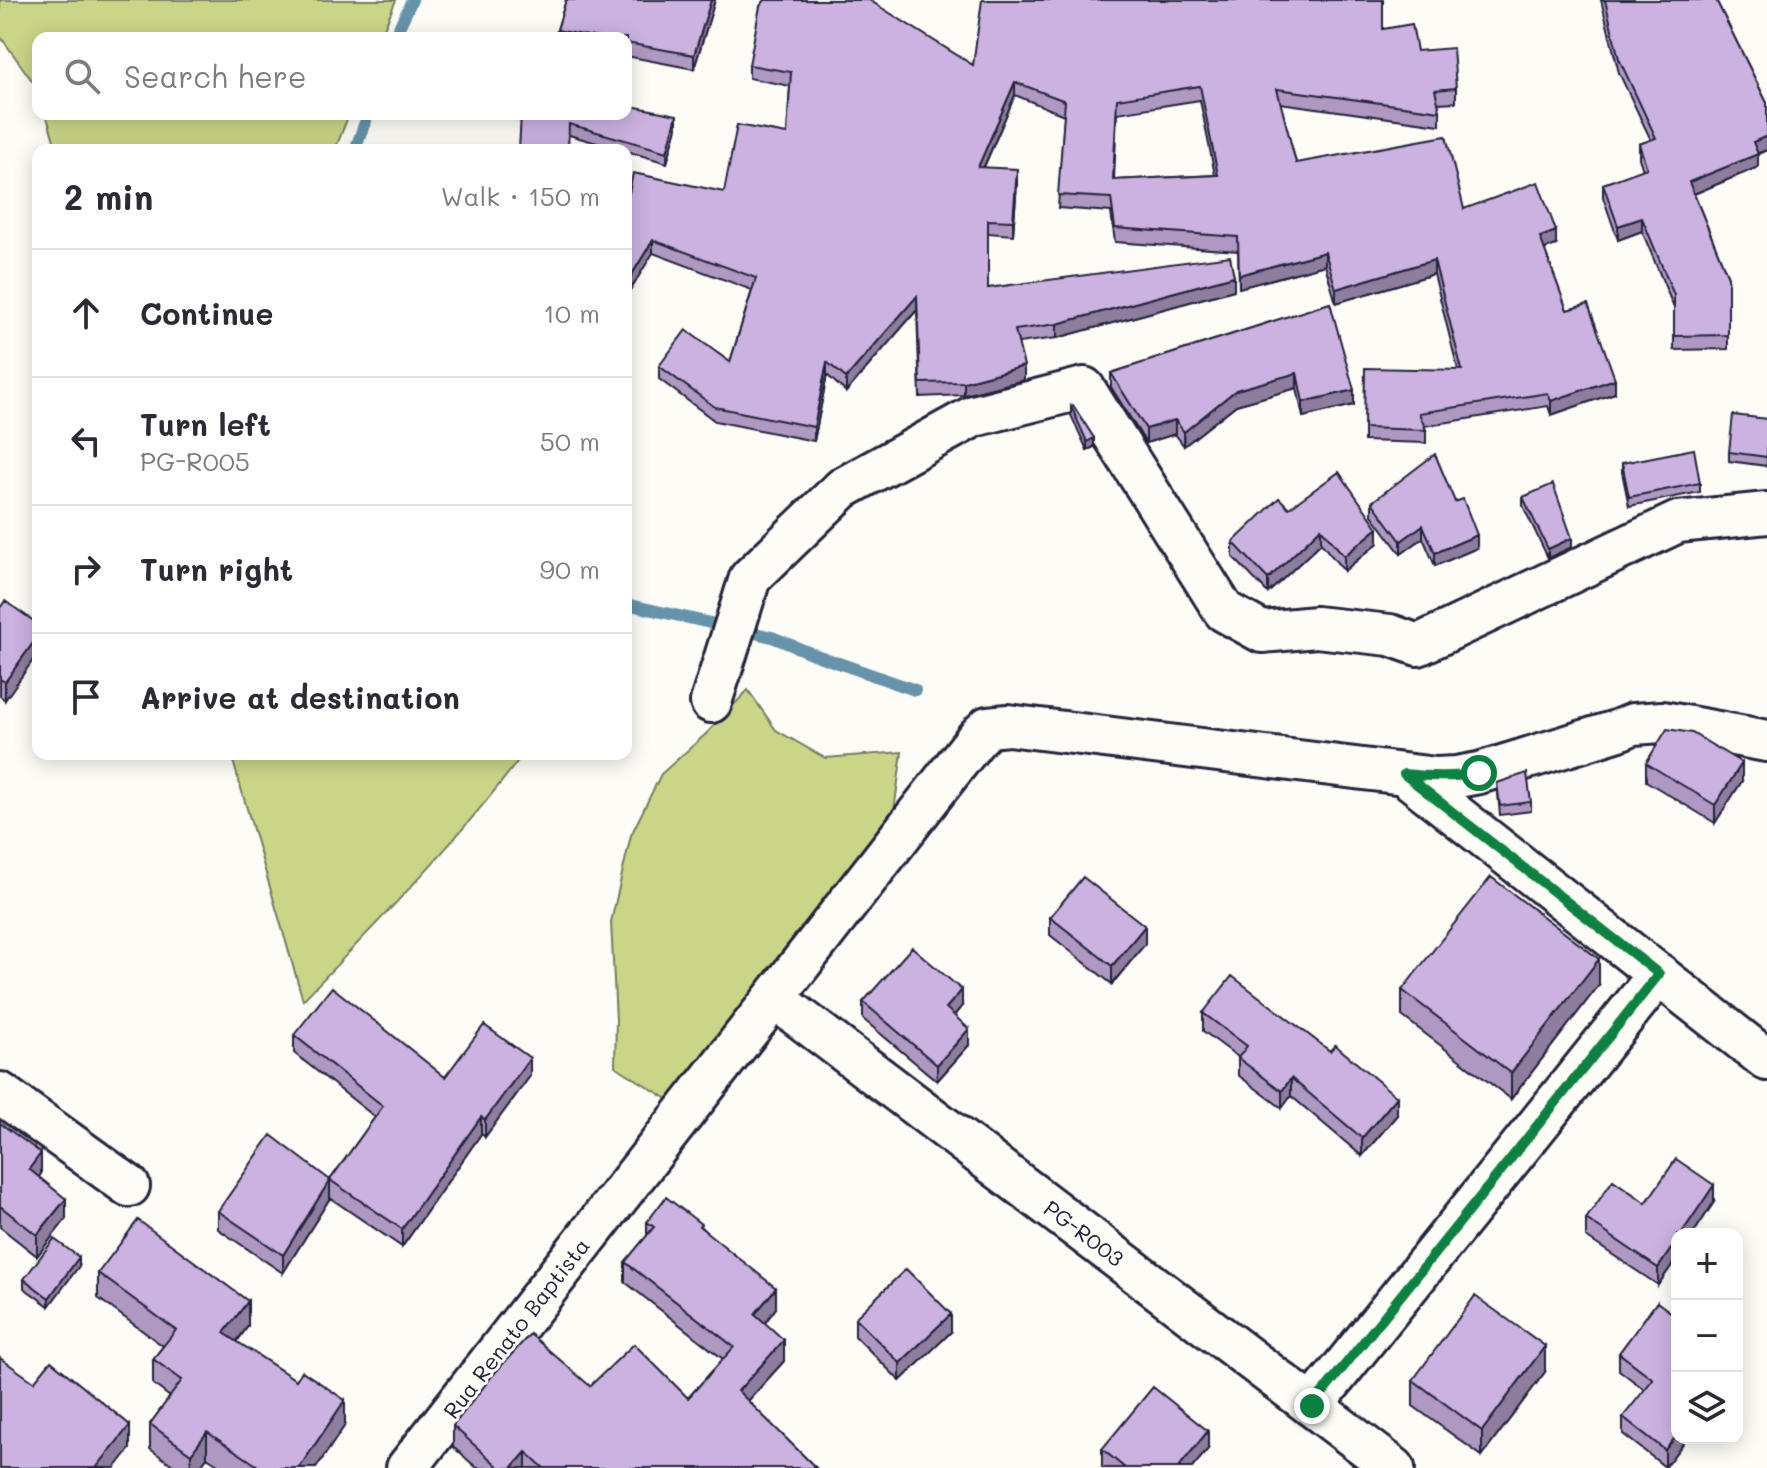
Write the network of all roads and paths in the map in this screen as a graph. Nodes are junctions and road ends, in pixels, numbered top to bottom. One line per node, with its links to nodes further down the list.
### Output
1 (1767, 513): 2 (street)
2 (711, 702)
3 (1767, 741): 4 (street)
4 (1404, 774): 5 (street); 6 (street, Rua Renato Baptista)
5 (1659, 974): 7 (street); 10 (street)
6 (774, 998): 10 (street, PG-R003); 11 (street, Rua Renato Baptista)
7 (1767, 1060)
8 (0, 1093): 9 (street)
9 (129, 1186)
10 (1312, 1406): 12 (street, PG-R003)
11 (407, 1468)
12 (1394, 1468)

